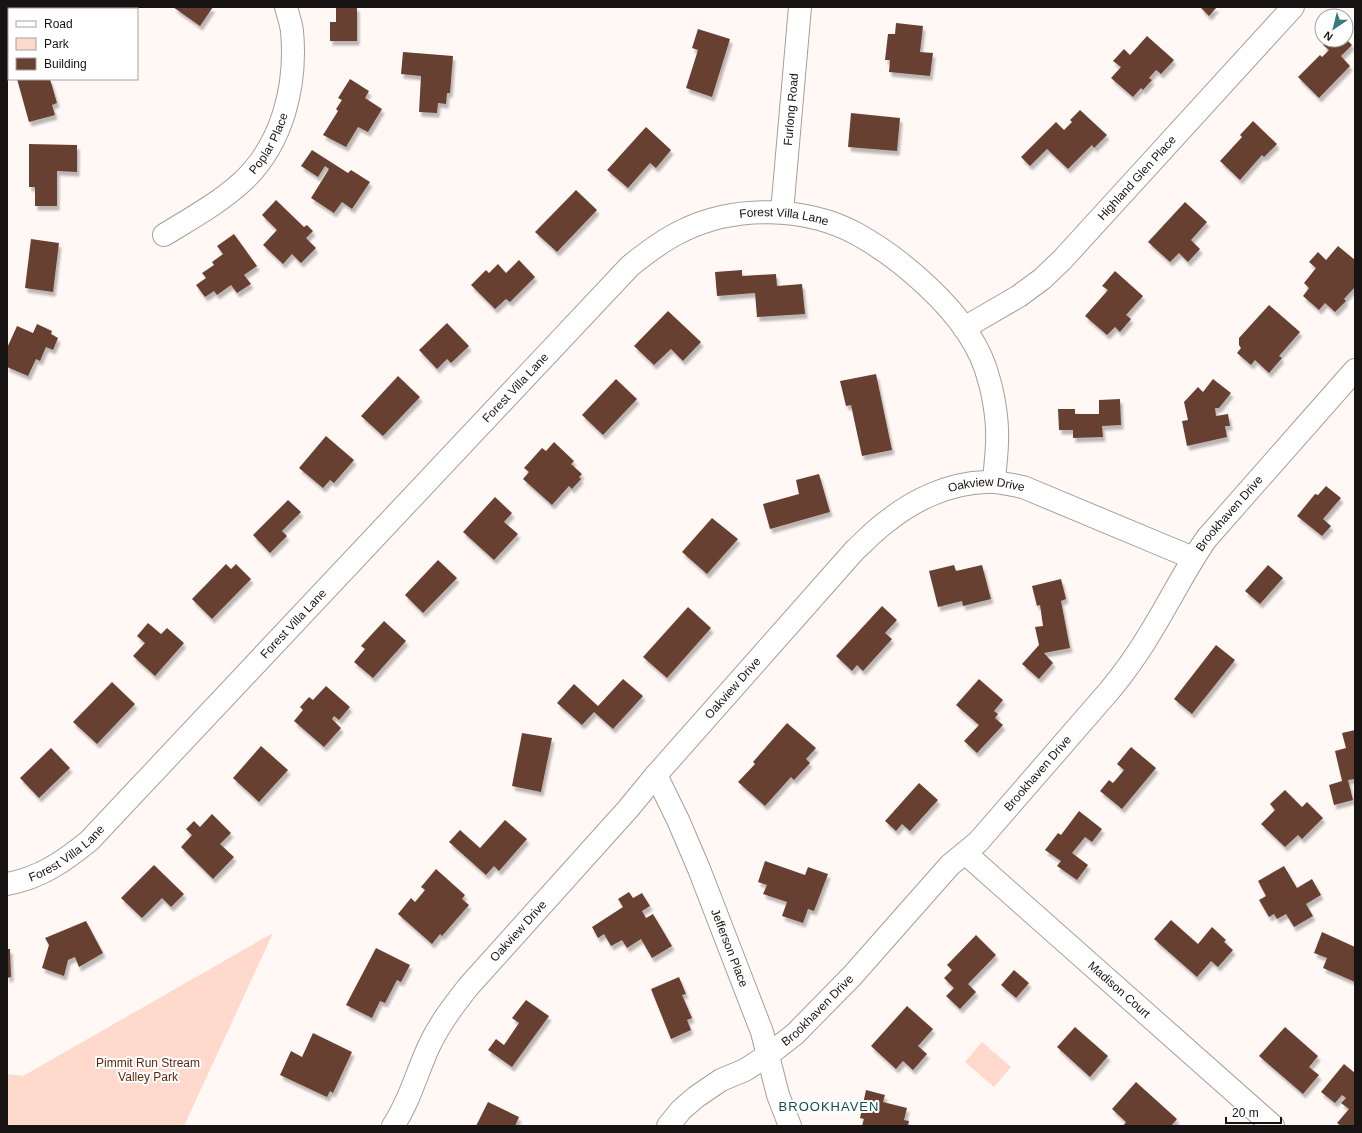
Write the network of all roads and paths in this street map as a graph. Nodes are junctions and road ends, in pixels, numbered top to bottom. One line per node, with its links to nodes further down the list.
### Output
1 (286, 7): 5 (street, Poplar Place)
2 (800, 7): 4 (street, Furlong Road)
3 (1293, 7): 6 (street, Highland Glen Place)
4 (782, 212): 6 (street, Forest Villa Lane); 12 (street, Forest Villa Lane)
5 (164, 235)
6 (964, 328): 8 (street, Forest Villa Lane)
7 (1355, 370): 9 (street, Brookhaven Drive)
8 (994, 482): 9 (street, Oakview Drive); 10 (street, Oakview Drive)
9 (1193, 558): 11 (street, Brookhaven Drive)
10 (656, 775): 13 (street, Jefferson Place); 14 (street, Oakview Drive)
11 (965, 853): 13 (street, Brookhaven Drive); 17 (street, Madison Court)
12 (7, 884)
13 (768, 1055): 15 (street, Brookhaven Drive); 16 (street, Jefferson Place)
14 (393, 1126)
15 (668, 1126)
16 (790, 1126)
17 (1273, 1126)

